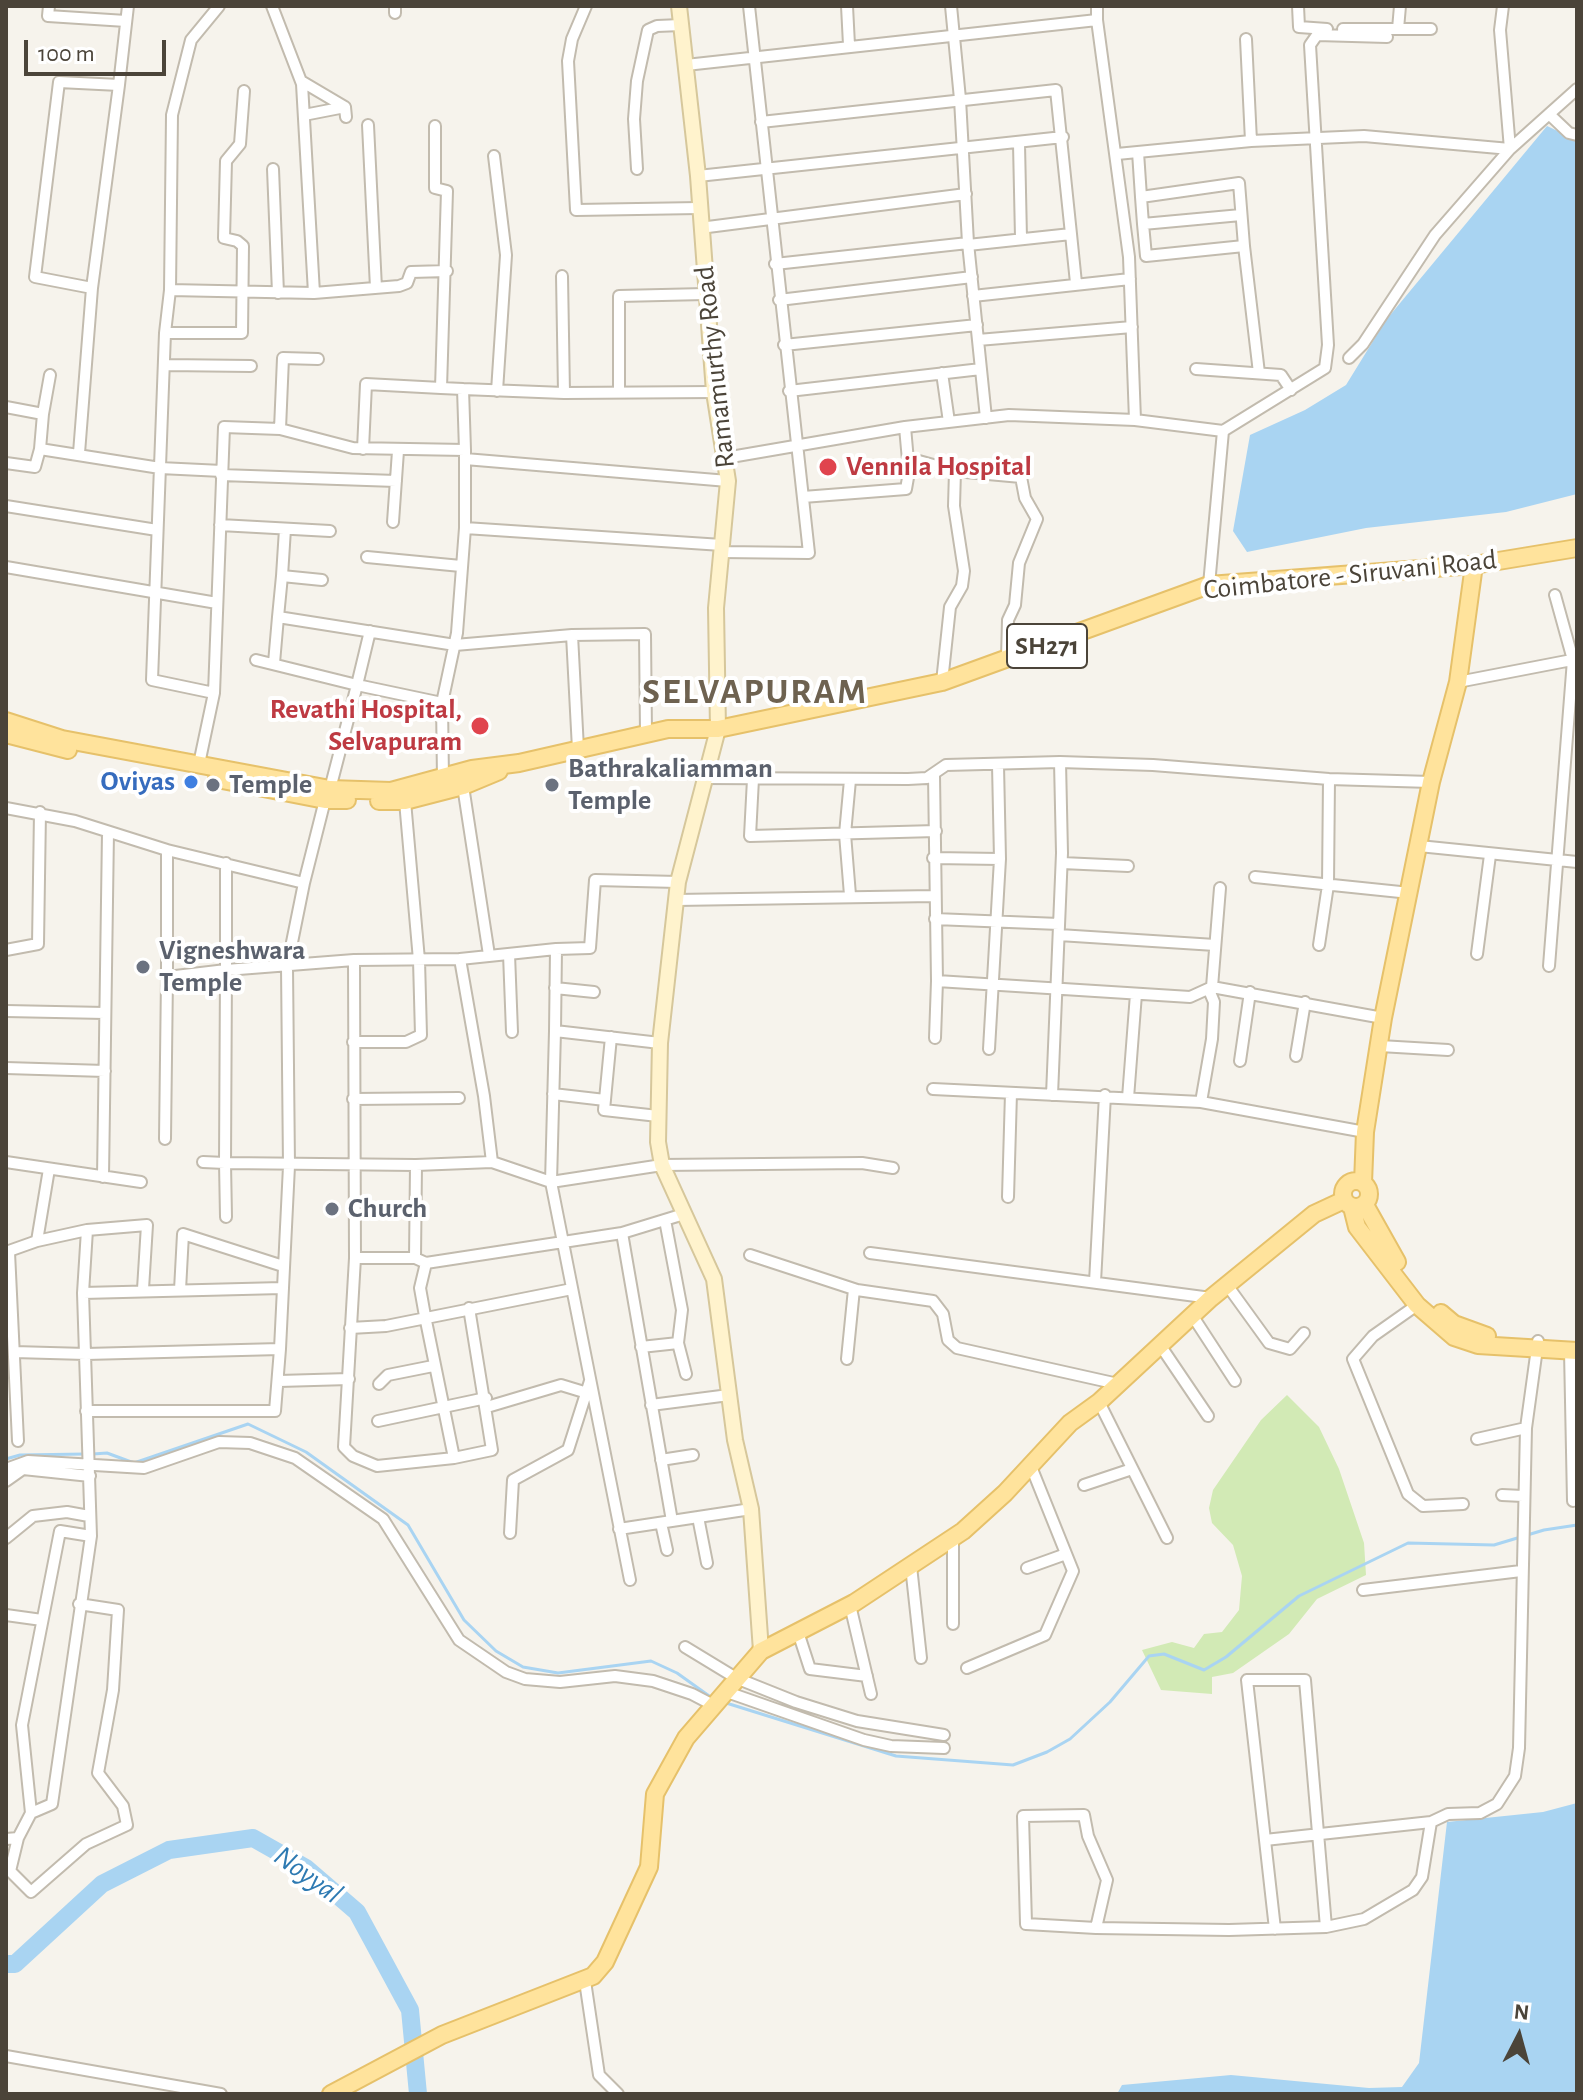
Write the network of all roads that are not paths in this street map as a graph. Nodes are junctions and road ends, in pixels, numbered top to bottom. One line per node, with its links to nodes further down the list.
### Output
1 (49, 6): 15 (street)
2 (128, 6): 15 (street)
3 (219, 6): 70 (street)
4 (272, 6): 25 (street)
5 (586, 6): 51 (street)
6 (679, 6): 16 (main road, Ramamurthy Road)
7 (749, 6): 23 (street)
8 (847, 6): 22 (street)
9 (951, 6): 20 (street)
10 (1097, 6): 14 (street)
11 (1298, 6): 17 (street)
12 (1400, 6): 17 (street)
13 (1503, 6): 41 (street)
14 (1097, 20): 20 (street); 43 (street)
15 (126, 21): 26 (street)
16 (681, 25): 24 (main road, Ramamurthy Road); 46 (street)
17 (1398, 29): 18 (street)
18 (1431, 29)
19 (1387, 37): 37 (street)
20 (954, 38): 22 (street); 29 (street)
21 (1246, 39): 38 (street)
22 (849, 45): 23 (street)
23 (752, 57): 24 (street); 32 (street)
24 (686, 65): 48 (main road, Ramamurthy Road)
25 (301, 81): 31 (street); 31 (street)
26 (119, 85): 68 (street); 68 (street)
27 (1577, 89): 30 (street)
28 (244, 91): 71 (street)
29 (960, 99): 32 (street); 36 (street); 40 (street)
30 (1549, 114): 35 (street); 41 (street)
31 (304, 115): 73 (street)
32 (761, 122): 47 (street)
33 (368, 125): 69 (street)
34 (435, 126): 63 (street)
35 (1577, 135)
36 (1063, 137): 39 (street); 56 (street)
37 (1315, 139): 38 (street); 41 (street); 93 (street)
38 (1251, 141): 42 (street)
39 (1019, 144): 40 (street); 57 (street)
40 (963, 148): 47 (street); 49 (street)
41 (1510, 149): 82 (street)
42 (1138, 152): 43 (street); 50 (street)
43 (1117, 154): 61 (street)
44 (494, 156): 94 (street)
45 (273, 169): 72 (street)
46 (637, 169)
47 (767, 169): 48 (street); 53 (street)
48 (698, 176): 51 (main road, Ramamurthy Road)
49 (966, 194): 53 (street); 58 (street)
50 (1141, 197): 52 (street); 54 (street)
51 (699, 208): 55 (main road, Ramamurthy Road)
52 (1241, 215): 54 (street); 59 (street)
53 (771, 217): 55 (street); 62 (street)
54 (1143, 224): 60 (street)
55 (700, 228): 74 (main road, Ramamurthy Road)
56 (1071, 234): 57 (street); 67 (street)
57 (1021, 238): 58 (street)
58 (968, 244): 62 (street); 65 (street)
59 (1244, 246): 60 (street); 89 (street)
60 (1146, 256): 61 (street)
61 (1129, 257): 66 (street)
62 (775, 264): 76 (street)
63 (447, 271): 69 (street); 91 (street)
64 (562, 276): 98 (street)
65 (972, 277): 75 (street); 76 (street)
66 (1130, 279): 67 (street); 78 (street)
67 (1076, 283): 75 (street)
68 (92, 288): 111 (street)
69 (376, 288): 73 (street)
70 (170, 290): 71 (street); 79 (street)
71 (244, 293): 72 (street); 79 (street)
72 (278, 293): 73 (street)
73 (314, 293)
74 (705, 294): 96 (street); 97 (main road, Ramamurthy Road)
75 (973, 296): 77 (street)
76 (779, 300): 81 (street)
77 (977, 325): 80 (street); 81 (street)
78 (1132, 327): 80 (street); 102 (street)
79 (165, 333): 84 (street)
80 (978, 340): 86 (street)
81 (784, 345): 95 (street)
82 (1349, 358)
83 (318, 359): 105 (street)
84 (166, 365): 85 (street); 116 (street)
85 (251, 366)
86 (981, 369): 88 (street); 101 (street)
87 (1196, 369): 89 (street)
88 (942, 373): 95 (street); 103 (street)
89 (1259, 373): 93 (street)
90 (50, 375): 100 (street)
91 (441, 388): 92 (street); 109 (street)
92 (463, 389): 94 (street); 112 (street)
93 (1291, 390): 106 (street)
94 (497, 391): 98 (street)
95 (789, 391): 107 (street)
96 (619, 392): 97 (street); 98 (street)
97 (714, 392): 113 (main road, Ramamurthy Road)
98 (564, 393)
99 (6, 407): 100 (street)
100 (43, 414): 108 (street)
101 (986, 418): 102 (street); 103 (street)
102 (1135, 420): 106 (street)
103 (949, 422): 104 (street)
104 (905, 427): 107 (street); 114 (street)
105 (280, 429): 109 (street); 118 (street)
106 (1223, 431): 137 (street)
107 (797, 446): 113 (street); 121 (street)
108 (40, 449): 111 (street); 115 (street)
109 (363, 449): 110 (street)
110 (398, 451): 112 (street); 119 (street)
111 (79, 453): 116 (street)
112 (465, 455): 120 (street); 125 (street)
113 (725, 458): 120 (main road, Ramamurthy Road)
114 (908, 458): 117 (street); 121 (street)
115 (6, 463)
116 (160, 468): 118 (street); 127 (street)
117 (955, 471): 145 (street); 149 (street)
118 (222, 473): 119 (street); 124 (street)
119 (396, 481): 123 (street)
120 (728, 481): 130 (main road, Ramamurthy Road)
121 (803, 497): 130 (street)
122 (6, 506): 127 (street)
123 (393, 522)
124 (220, 525): 126 (street); 140 (street)
125 (465, 528): 130 (street); 133 (street)
126 (285, 529): 128 (street); 135 (street)
127 (157, 530): 138 (street)
128 (330, 531)
129 (1577, 548): 132 (main road, Coimbatore - Siruvani Road / SH271)
130 (722, 549): 156 (main road, Ramamurthy Road)
131 (367, 557): 133 (street)
132 (1474, 565): 137 (main road, Coimbatore - Siruvani Road / SH271); 150 (main road)
133 (461, 566): 144 (street)
134 (6, 567): 138 (street)
135 (282, 576): 136 (street); 141 (street)
136 (322, 580)
137 (1209, 585): 145 (main road, Coimbatore - Siruvani Road / SH271)
138 (156, 595): 140 (street); 152 (street)
139 (1555, 595): 146 (street)
140 (217, 603): 152 (street)
141 (278, 617): 142 (street); 148 (street)
142 (370, 631): 144 (street); 151 (street)
143 (572, 635): 144 (street); 158 (street); 160 (street)
144 (455, 645): 153 (street)
145 (1007, 658): 149 (main road, Coimbatore - Siruvani Road / SH271)
146 (1575, 659): 150 (street); 185 (street)
147 (256, 660): 148 (street)
148 (274, 663): 151 (street)
149 (942, 682): 156 (main road, Coimbatore - Siruvani Road / SH271)
150 (1458, 682): 171 (main road)
151 (357, 685): 153 (street); 173 (street)
152 (214, 693): 163 (street)
153 (442, 703): 167 (street)
154 (6, 721): 163 (main road, Coimbatore - Siruvani Road / SH271)
155 (689, 728): 156 (main road, Coimbatore - Siruvani Road / SH271); 158 (main road, Coimbatore - Siruvani Road / SH271); 159 (main road)
156 (718, 729): 159 (main road)
157 (6, 734): 173 (main road)
158 (646, 734): 160 (main road, Coimbatore - Siruvani Road / SH271)
159 (711, 745): 166 (main road)
160 (578, 749): 162 (main road, Coimbatore - Siruvani Road / SH271)
161 (1060, 762): 164 (street); 169 (street); 188 (street)
162 (519, 763): 167 (main road, Coimbatore - Siruvani Road / SH271); 172 (main road)
163 (199, 764): 173 (main road, Coimbatore - Siruvani Road / SH271)
164 (998, 765): 165 (street); 184 (street)
165 (934, 775): 170 (street); 177 (street)
166 (703, 778): 168 (street); 191 (main road)
167 (443, 779): 173 (main road, Coimbatore - Siruvani Road / SH271)
168 (753, 779): 170 (street); 179 (street)
169 (1329, 779): 171 (street); 193 (street)
170 (850, 780): 179 (street)
171 (1431, 782): 180 (main road)
172 (463, 786): 174 (main road); 208 (street)
173 (328, 795): 174 (main road); 192 (street)
174 (405, 801): 211 (street)
175 (6, 808): 176 (street)
176 (40, 812): 178 (street); 205 (street)
177 (936, 831): 179 (street); 183 (street)
178 (108, 832): 181 (street); 226 (street)
179 (845, 834): 196 (street)
180 (1419, 846): 182 (street); 195 (main road)
181 (167, 850): 187 (street); 215 (street)
182 (1490, 855): 185 (street); 207 (street)
183 (933, 858): 184 (street); 197 (street)
184 (1000, 859): 200 (street)
185 (1558, 862): 186 (street); 212 (street)
186 (1577, 862)
187 (226, 863): 192 (street); 214 (street)
188 (1062, 863): 189 (street); 201 (street)
189 (1128, 866)
190 (1255, 877): 193 (street)
191 (678, 882): 198 (main road); 204 (street)
192 (304, 883): 213 (street)
193 (1328, 885): 195 (street); 203 (street)
194 (1220, 888): 202 (street)
195 (1410, 893): 227 (main road)
196 (850, 895): 197 (street); 198 (street)
197 (934, 896): 199 (street)
198 (676, 900): 233 (main road)
199 (935, 919): 200 (street); 216 (street)
200 (998, 922): 201 (street); 217 (street)
201 (1059, 929): 202 (street); 218 (street)
202 (1215, 945): 220 (street)
203 (1319, 945)
204 (556, 949): 206 (street); 219 (street)
205 (6, 950)
206 (509, 954): 208 (street); 229 (street)
207 (1477, 954)
208 (489, 955): 209 (street)
209 (460, 959): 211 (street); 256 (street)
210 (354, 960): 211 (street); 213 (street); 232 (street)
211 (419, 960): 232 (street)
212 (1549, 966)
213 (287, 967): 214 (street); 261 (street)
214 (226, 970): 215 (street); 257 (street)
215 (167, 977): 252 (street)
216 (937, 981): 217 (street); 231 (street)
217 (995, 985): 218 (street); 235 (street)
218 (1057, 987): 223 (street); 244 (street)
219 (555, 988): 221 (street); 228 (street)
220 (1210, 989): 222 (street); 223 (street); 250 (street)
221 (594, 992)
222 (1250, 992): 224 (street); 238 (street)
223 (1136, 994): 247 (street)
224 (1305, 1002): 227 (street); 237 (street)
225 (6, 1011): 226 (street)
226 (105, 1013): 240 (street)
227 (1383, 1018): 234 (main road)
228 (555, 1031): 230 (street); 243 (street)
229 (512, 1032)
230 (611, 1037): 233 (street); 249 (street)
231 (935, 1038)
232 (353, 1042): 248 (street)
233 (660, 1043): 251 (main road)
234 (1380, 1046): 236 (street); 253 (main road)
235 (989, 1049)
236 (1448, 1050)
237 (1296, 1056)
238 (1240, 1061)
239 (6, 1068): 240 (street)
240 (105, 1071): 264 (street)
241 (933, 1089): 242 (street)
242 (1011, 1093): 244 (street); 268 (street)
243 (553, 1094): 249 (street); 266 (street)
244 (1052, 1095): 245 (street)
245 (1105, 1095): 247 (street); 283 (street)
246 (459, 1098): 248 (street)
247 (1128, 1098): 250 (street)
248 (353, 1099): 258 (street)
249 (605, 1100): 251 (street)
250 (1201, 1102): 253 (street)
251 (658, 1116): 260 (main road)
252 (165, 1139)
253 (1364, 1141): 267 (main road)
254 (6, 1162): 263 (street)
255 (203, 1162): 257 (street)
256 (492, 1162): 259 (street); 266 (street)
257 (225, 1163): 261 (street); 271 (street)
258 (353, 1165): 259 (street); 261 (street); 280 (street)
259 (416, 1165): 281 (street)
260 (662, 1165): 262 (street); 266 (street); 270 (main road)
261 (289, 1166): 282 (street)
262 (893, 1168)
263 (49, 1169): 264 (street); 275 (street)
264 (103, 1177): 265 (street)
265 (141, 1182)
266 (551, 1182): 276 (street)
267 (1357, 1182): 269 (main road); 269 (main road)
268 (1008, 1197)
269 (1354, 1204): 284 (main road); 292 (main road); 300 (main road)
270 (684, 1214): 272 (street); 316 (main road)
271 (226, 1217)
272 (665, 1220): 274 (street); 298 (street)
273 (87, 1230): 275 (street); 286 (street); 290 (street)
274 (622, 1233): 276 (street); 301 (street)
275 (37, 1241): 277 (street)
276 (563, 1242): 281 (street); 287 (street)
277 (8, 1252): 304 (street)
278 (870, 1253): 283 (street)
279 (750, 1255): 288 (street)
280 (355, 1258): 281 (street); 296 (street)
281 (420, 1260): 295 (street)
282 (283, 1266): 285 (street); 289 (street)
283 (1095, 1282): 291 (street)
284 (1227, 1285): 291 (main road); 297 (street)
285 (282, 1288): 289 (street); 303 (street)
286 (143, 1289): 289 (street); 290 (street)
287 (572, 1289): 293 (street); 311 (street)
288 (854, 1289): 306 (street); 314 (street)
289 (180, 1290)
290 (83, 1293): 305 (street)
291 (1211, 1298): 294 (main road)
292 (1417, 1305): 300 (main road); 339 (street)
293 (469, 1308): 295 (street); 317 (street)
294 (1192, 1315): 299 (main road); 312 (street)
295 (425, 1316): 296 (street); 307 (street)
296 (350, 1328): 309 (street)
297 (1304, 1333)
298 (678, 1343): 301 (street); 308 (street)
299 (1160, 1345): 314 (main road); 322 (street)
300 (1538, 1345): 302 (main road); 324 (street)
301 (641, 1347): 319 (street)
302 (1575, 1348): 338 (street)
303 (280, 1349): 305 (street); 310 (street)
304 (14, 1352): 305 (street); 326 (street)
305 (86, 1354): 321 (street)
306 (847, 1359)
307 (433, 1366): 313 (street); 320 (street)
308 (686, 1374)
309 (349, 1379): 310 (street); 328 (street)
310 (279, 1381): 321 (street)
311 (590, 1381): 315 (street); 344 (street)
312 (1235, 1381)
313 (379, 1384)
314 (1118, 1384): 318 (main road)
315 (584, 1392): 317 (street); 345 (street)
316 (729, 1395): 319 (street); 340 (main road)
317 (486, 1402): 320 (street); 328 (street)
318 (1099, 1402): 330 (main road); 332 (street)
319 (651, 1405): 329 (street)
320 (442, 1408): 323 (street); 328 (street)
321 (86, 1411): 333 (street)
322 (1208, 1416)
323 (378, 1421)
324 (1526, 1428): 325 (street); 337 (street)
325 (1477, 1439)
326 (18, 1441)
327 (693, 1455): 329 (street)
328 (454, 1458)
329 (661, 1460): 343 (street)
330 (1030, 1464): 348 (main road); 351 (street)
331 (6, 1469): 333 (street)
332 (1132, 1469): 335 (street); 349 (street)
333 (90, 1472): 334 (street); 341 (street); 369 (street)
334 (6, 1481)
335 (1084, 1485)
336 (1502, 1495): 337 (street)
337 (1523, 1496): 355 (street)
338 (1573, 1501)
339 (1463, 1504)
340 (751, 1509): 342 (street); 365 (main road)
341 (89, 1516): 346 (street); 347 (street)
342 (698, 1517): 343 (street); 352 (street)
343 (667, 1522): 344 (street); 350 (street)
344 (619, 1529): 356 (street)
345 (510, 1533)
346 (91, 1536): 358 (street); 361 (street)
347 (6, 1538)
348 (953, 1538): 353 (main road); 362 (street)
349 (1167, 1538)
350 (667, 1550)
351 (1066, 1554): 354 (street); 367 (street)
352 (707, 1563)
353 (911, 1566): 359 (main road); 366 (street)
354 (1027, 1568)
355 (1521, 1571): 357 (street); 374 (street)
356 (630, 1580)
357 (1363, 1590)
358 (79, 1604): 373 (street); 376 (street)
359 (850, 1605): 363 (main road); 368 (street)
360 (6, 1615): 361 (street)
361 (42, 1620): 373 (street)
362 (953, 1624)
363 (798, 1632): 365 (main road); 368 (street)
364 (685, 1647): 369 (street)
365 (761, 1651): 369 (main road)
366 (921, 1658)
367 (967, 1668)
368 (867, 1676): 370 (street)
369 (723, 1692): 371 (street); 372 (street); 381 (main road)
370 (871, 1694)
371 (944, 1735)
372 (944, 1748)
373 (31, 1813): 376 (street)
374 (1431, 1822): 375 (street); 378 (street)
375 (1318, 1834): 377 (street); 377 (street); 378 (street)
376 (12, 1838)
377 (1265, 1840): 380 (street)
378 (1326, 1927): 380 (street)
379 (1096, 1928): 379 (street); 380 (street)
380 (1275, 1929)
381 (585, 1981): 384 (main road); 385 (street)
382 (6, 2056): 383 (street)
383 (221, 2094)
384 (331, 2094)
385 (618, 2094)

